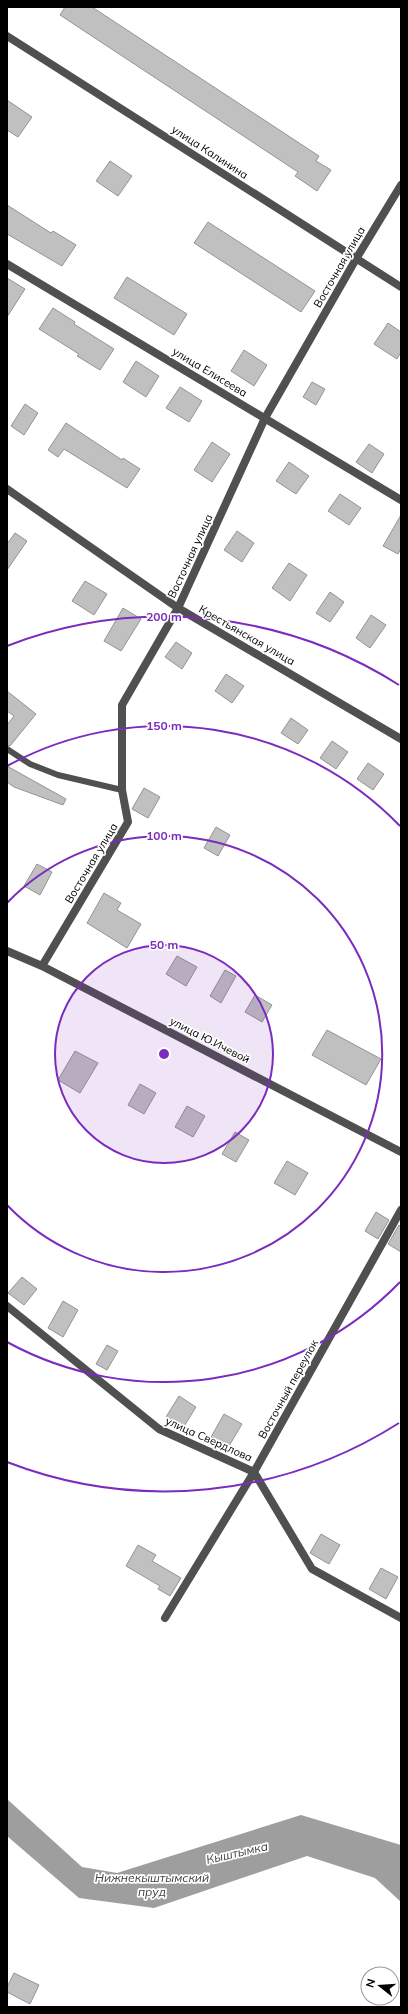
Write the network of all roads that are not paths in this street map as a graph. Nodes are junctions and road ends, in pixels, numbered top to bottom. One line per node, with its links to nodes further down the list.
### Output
1 (7, 36): 3 (street, улица Калинина)
2 (401, 185): 3 (street, Восточная улица)
3 (356, 259): 5 (street, улица Калинина); 6 (street, Восточная улица)
4 (7, 264): 6 (street, улица Елисеева)
5 (401, 287)
6 (265, 418): 8 (street, улица Елисеева); 9 (street, Восточная улица)
7 (7, 489): 9 (street, Крестьянская улица)
8 (401, 500)
9 (178, 608): 10 (street, Крестьянская улица); 12 (street, Восточная улица)
10 (401, 739)
11 (7, 749): 12 (lane)
12 (122, 790): 14 (street, Восточная улица)
13 (7, 951): 14 (street, улица Ю.Ичевой)
14 (42, 966): 15 (street, улица Ю.Ичевой)
15 (401, 1152)
16 (401, 1210): 18 (street, Восточный переулок)
17 (7, 1306): 18 (street, улица Свердлова)
18 (254, 1472): 19 (street, Восточный переулок); 20 (street, улица Свердлова)
19 (166, 1618)
20 (401, 1618)

